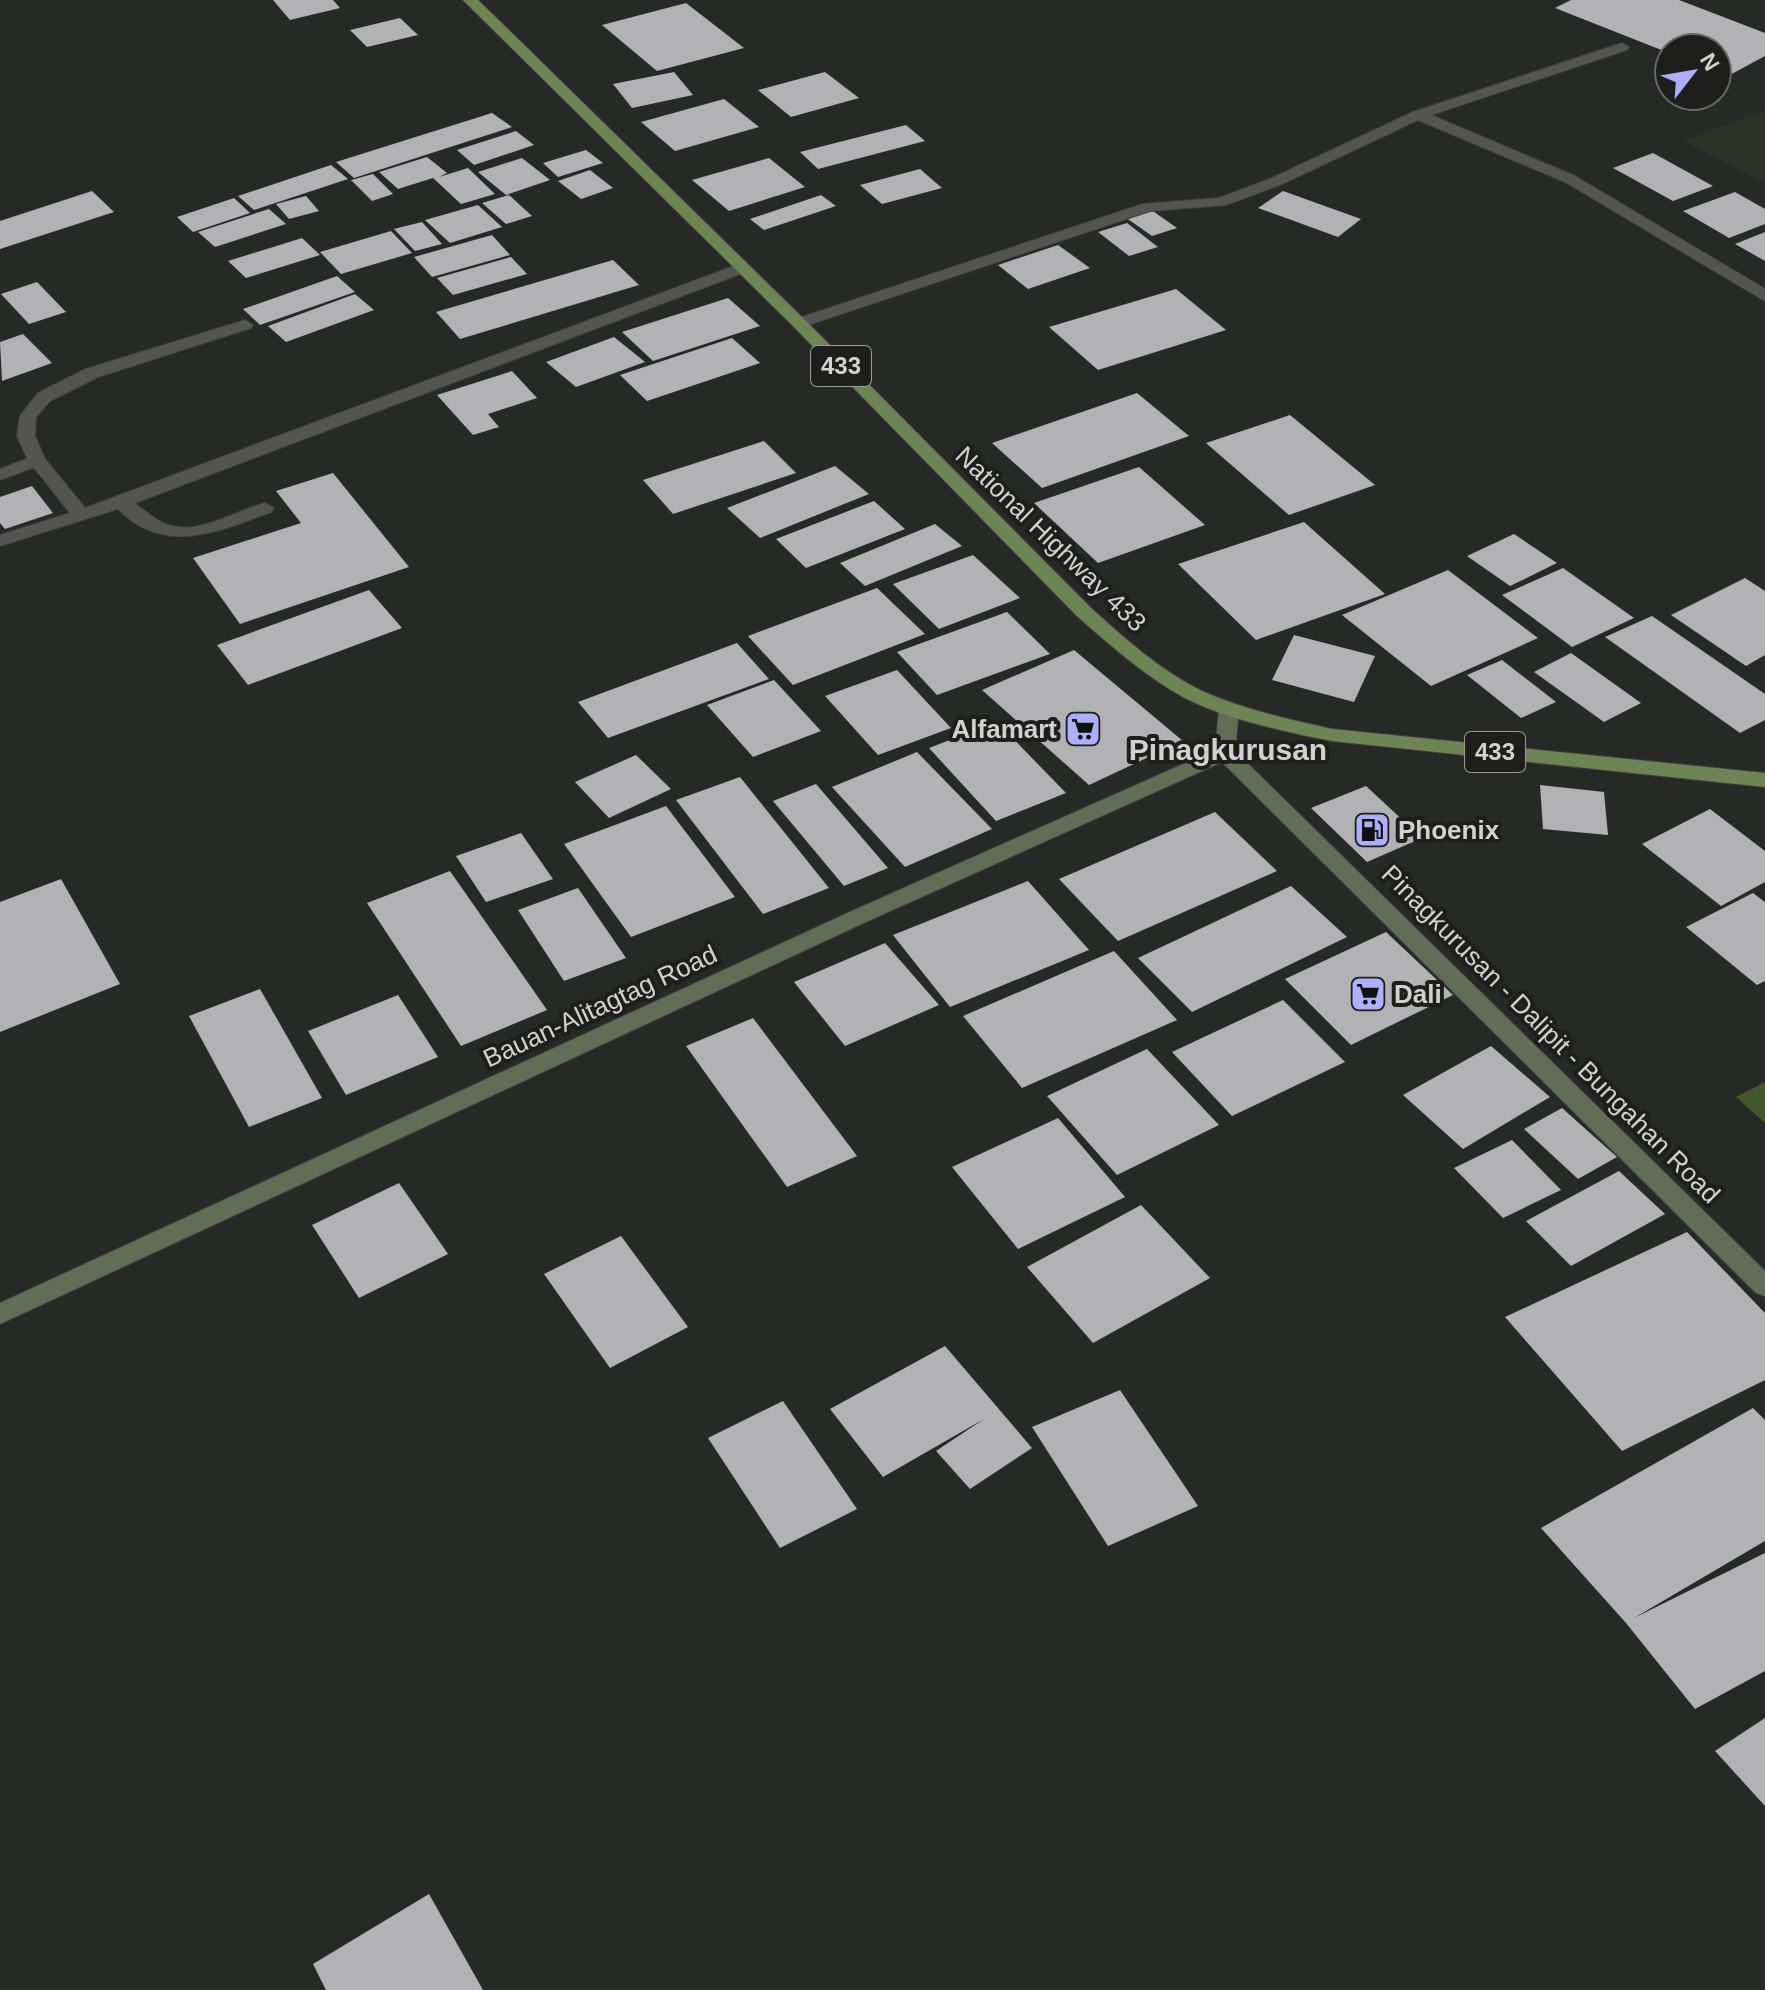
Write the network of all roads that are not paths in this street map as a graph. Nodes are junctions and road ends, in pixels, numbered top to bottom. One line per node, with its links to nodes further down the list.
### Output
1 (470, 0): 4 (main road, National Highway 433 / 433)
2 (1622, 47): 3 (street)
3 (1418, 115): 5 (street); 6 (street)
4 (742, 268): 6 (main road, National Highway 433 / 433); 10 (street)
5 (1765, 296)
6 (799, 323): 14 (main road, National Highway 433 / 433)
7 (245, 325): 8 (street)
8 (37, 460): 9 (street); 12 (street)
9 (0, 475)
10 (121, 502): 11 (street); 12 (street)
11 (265, 508)
12 (81, 515): 13 (street)
13 (0, 541)
14 (1229, 709): 15 (main road); 16 (main road, National Highway 433 / 433)
15 (1225, 753): 17 (main road, Pinagkurusan - Dalipit - Bungahan Road); 18 (main road, Bauan-Alitagtag Road)
16 (1765, 780)
17 (1765, 1286)
18 (0, 1314)

